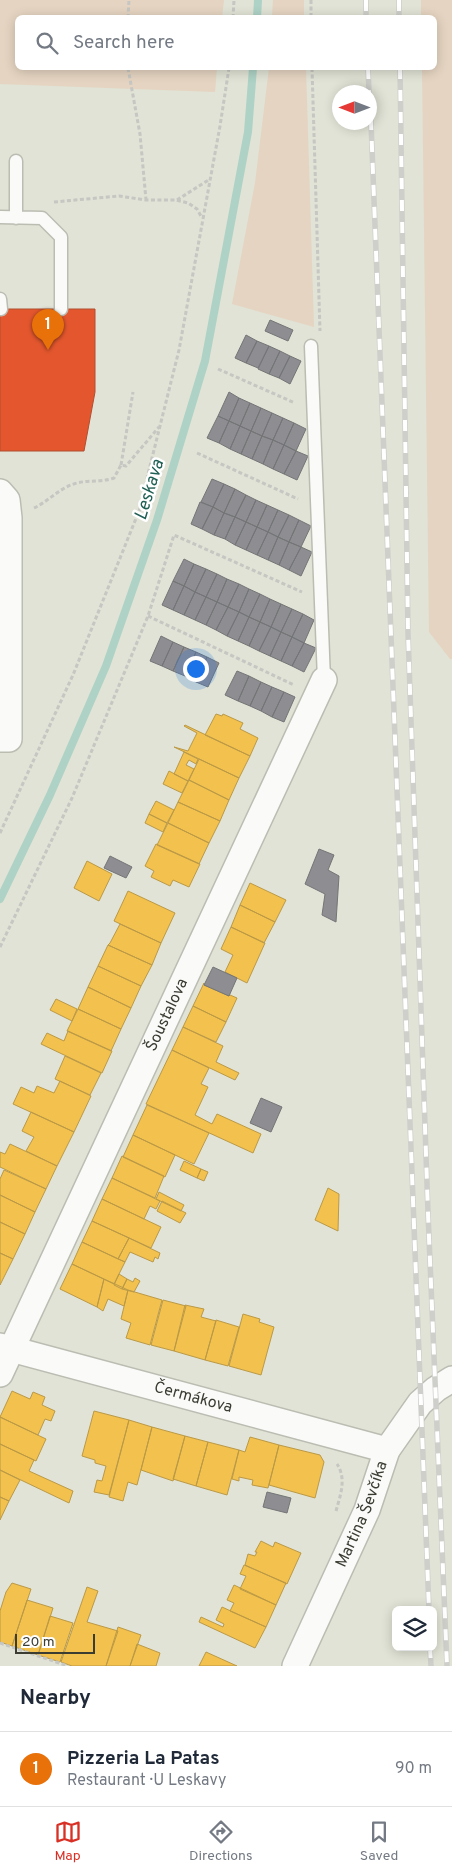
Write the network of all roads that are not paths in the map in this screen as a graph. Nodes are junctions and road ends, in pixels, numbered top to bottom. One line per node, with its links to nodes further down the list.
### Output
1 (16, 161): 3 (lane)
2 (0, 217): 3 (lane)
3 (16, 218): 4 (lane)
4 (61, 309)
5 (311, 346): 7 (lane)
6 (0, 492): 8 (street)
7 (321, 688): 9 (street, Šoustalova)
8 (0, 739)
9 (6, 1347): 10 (street, Šoustalova); 12 (street, Čermákova)
10 (0, 1374)
11 (452, 1380): 12 (street, Martina Ševčíka)
12 (387, 1450): 13 (street, Martina Ševčíka)
13 (295, 1666)

